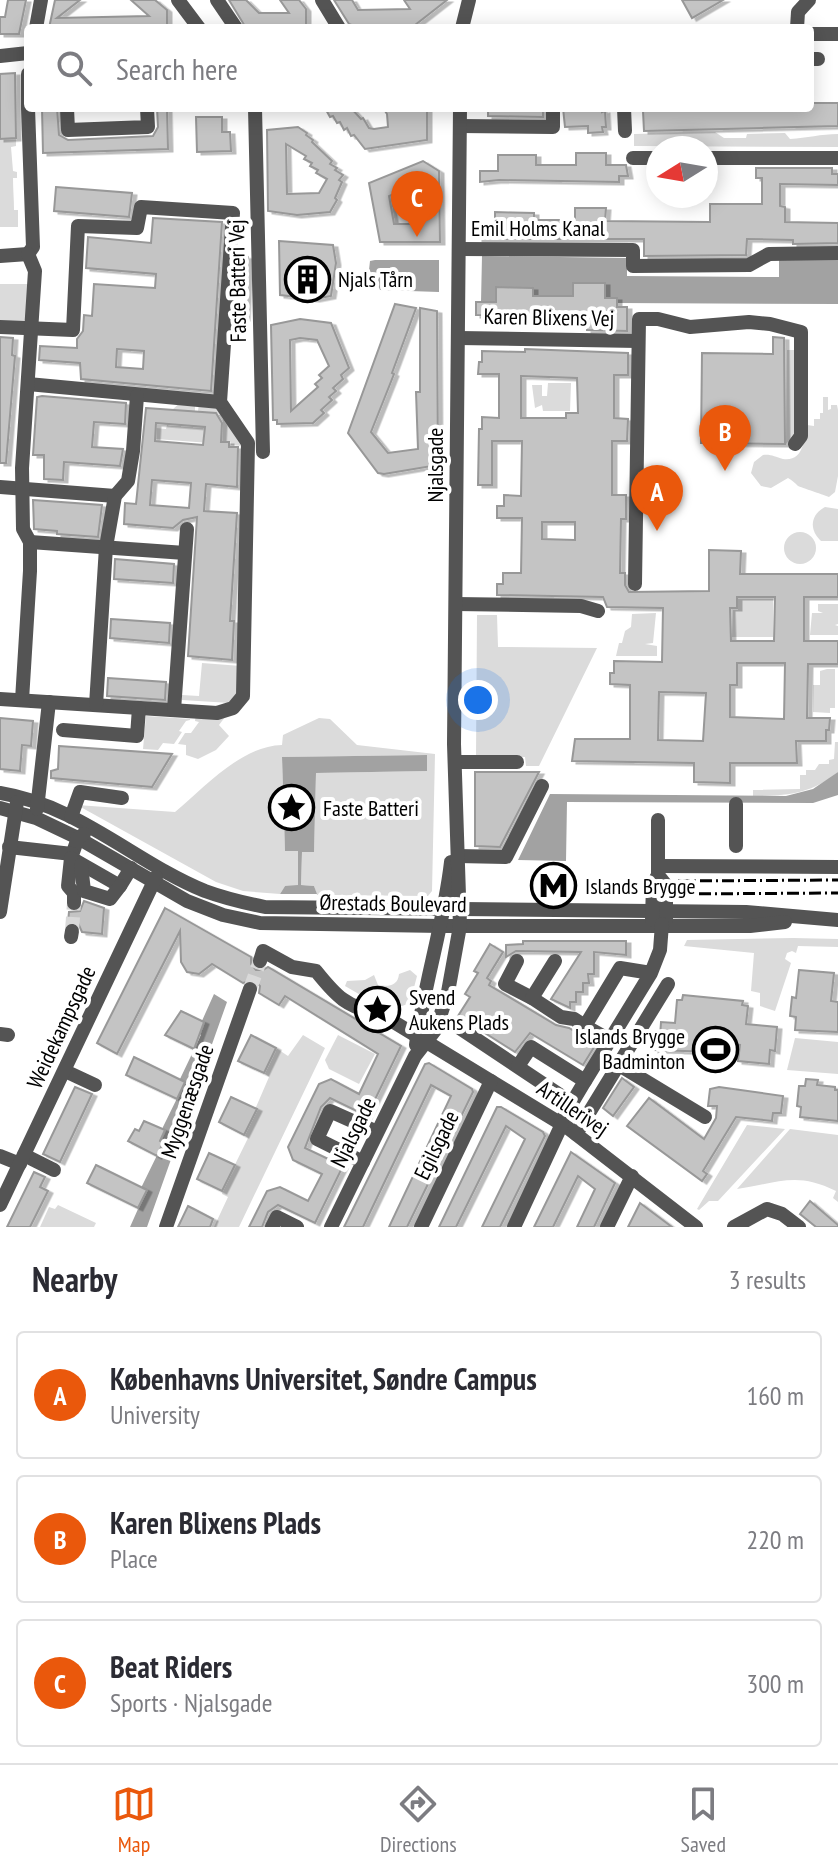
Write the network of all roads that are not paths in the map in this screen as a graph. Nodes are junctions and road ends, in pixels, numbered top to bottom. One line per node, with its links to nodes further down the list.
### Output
1 (41, 0): 7 (street)
2 (178, 0): 8 (street)
3 (217, 0): 9 (street)
4 (322, 0): 10 (street)
5 (469, 0): 11 (street)
6 (809, 0): 12 (street)
7 (37, 24)
8 (196, 24)
9 (233, 24)
10 (337, 24)
11 (463, 24)
12 (797, 24)
13 (814, 34): 14 (street)
14 (838, 34)
15 (24, 53): 16 (street)
16 (0, 56)
17 (28, 112): 34 (street)
18 (67, 112): 19 (street)
19 (147, 112)
20 (255, 112): 44 (street, Faste Batteri Vej)
21 (460, 112): 24 (street, Njalsgade)
22 (553, 112): 25 (street)
23 (624, 112): 26 (street)
24 (460, 126): 25 (street); 32 (street, Njalsgade)
25 (480, 126): 27 (street)
26 (625, 131)
27 (536, 135)
28 (633, 158): 29 (street)
29 (646, 158)
30 (718, 158): 31 (street)
31 (838, 158)
32 (459, 249): 33 (street, Emil Holms Kanal); 38 (street, Njalsgade)
33 (838, 253)
34 (28, 254): 35 (street); 37 (street)
35 (0, 256)
36 (0, 327): 37 (street)
37 (31, 329): 40 (street); 42 (street)
38 (459, 338): 39 (street, Karen Blixens Vej); 54 (street, Njalsgade)
39 (638, 341): 43 (street); 52 (street)
40 (28, 384): 41 (street); 46 (street)
41 (137, 396): 42 (street); 47 (street)
42 (220, 402): 60 (street)
43 (795, 444)
44 (263, 452)
45 (0, 487): 46 (street)
46 (22, 488): 47 (street); 49 (street)
47 (115, 496): 50 (street)
48 (187, 529): 51 (street)
49 (30, 542): 50 (street); 56 (street)
50 (106, 547): 51 (street); 58 (street)
51 (185, 553): 60 (street)
52 (635, 584)
53 (560, 600): 54 (street)
54 (456, 604): 63 (street, Njalsgade)
55 (0, 699): 56 (street)
56 (22, 700): 57 (street)
57 (49, 702): 58 (street); 69 (street)
58 (94, 705): 59 (street); 62 (street)
59 (139, 708): 60 (street); 62 (street)
60 (174, 710)
61 (63, 730): 62 (street)
62 (89, 733)
63 (455, 762): 64 (street); 72 (street, Njalsgade)
64 (517, 762)
65 (542, 786): 77 (street)
66 (122, 798): 70 (street)
67 (8, 802): 69 (street, Ørestads Boulevard); 76 (street)
68 (736, 804): 75 (street)
69 (37, 810): 70 (street, Ørestads Boulevard); 73 (street, Ørestads Boulevard)
70 (71, 817): 74 (street, Ørestads Boulevard)
71 (658, 820): 83 (street)
72 (456, 822): 77 (street, Njalsgade); 87 (street, Njalsgade)
73 (78, 838): 74 (street); 81 (street, Ørestads Boulevard); 82 (street)
74 (120, 843): 78 (street, Ørestads Boulevard)
75 (736, 846)
76 (5, 847): 80 (street); 82 (street)
77 (458, 856): 87 (street, Njalsgade)
78 (158, 865): 84 (street, Weidekampsgade); 87 (street, Ørestads Boulevard)
79 (838, 867): 83 (street)
80 (2, 868): 86 (street)
81 (131, 868): 82 (street); 84 (street, Ørestads Boulevard)
82 (91, 869): 82 (street); 85 (street)
83 (658, 870): 88 (street)
84 (154, 883): 87 (street, Ørestads Boulevard); 103 (street, Weidekampsgade)
85 (74, 903)
86 (0, 912)
87 (448, 917): 88 (street, Ørestads Boulevard); 99 (street, Njalsgade); 99 (street, Njalsgade)
88 (660, 919): 89 (street, Ørestads Boulevard); 93 (street)
89 (838, 920)
90 (262, 956): 99 (street)
91 (517, 961): 96 (street)
92 (555, 961): 96 (street)
93 (651, 973): 97 (street); 100 (street)
94 (668, 984): 101 (street)
95 (250, 989): 118 (street, Myggenæsgade)
96 (532, 998): 97 (street)
97 (585, 1026): 100 (street)
98 (458, 1027): 102 (street)
99 (421, 1039): 104 (street, Artillerivej); 110 (street, Njalsgade)
100 (610, 1040): 105 (street)
101 (619, 1065): 108 (street); 111 (street)
102 (518, 1066): 105 (street); 107 (street)
103 (65, 1071): 106 (street); 113 (street, Weidekampsgade)
104 (491, 1081): 109 (street, Artillerivej); 122 (street, Egilsgade)
105 (585, 1081): 107 (street)
106 (95, 1085)
107 (572, 1103): 109 (street)
108 (705, 1117)
109 (561, 1124): 111 (street, Artillerivej); 123 (street)
110 (377, 1132): 114 (street, Njalsgade); 114 (street)
111 (576, 1134): 116 (street, Artillerivej)
112 (0, 1156): 113 (street)
113 (22, 1160): 115 (street); 117 (street, Weidekampsgade)
114 (363, 1162): 121 (street, Njalsgade)
115 (54, 1170)
116 (632, 1176): 124 (street); 125 (street, Artillerivej)
117 (0, 1205)
118 (166, 1227)
119 (272, 1227): 120 (street)
120 (297, 1227)
121 (331, 1227)
122 (421, 1227)
123 (514, 1227)
124 (607, 1227)
125 (696, 1227)
126 (734, 1227): 127 (street)
127 (799, 1227)

